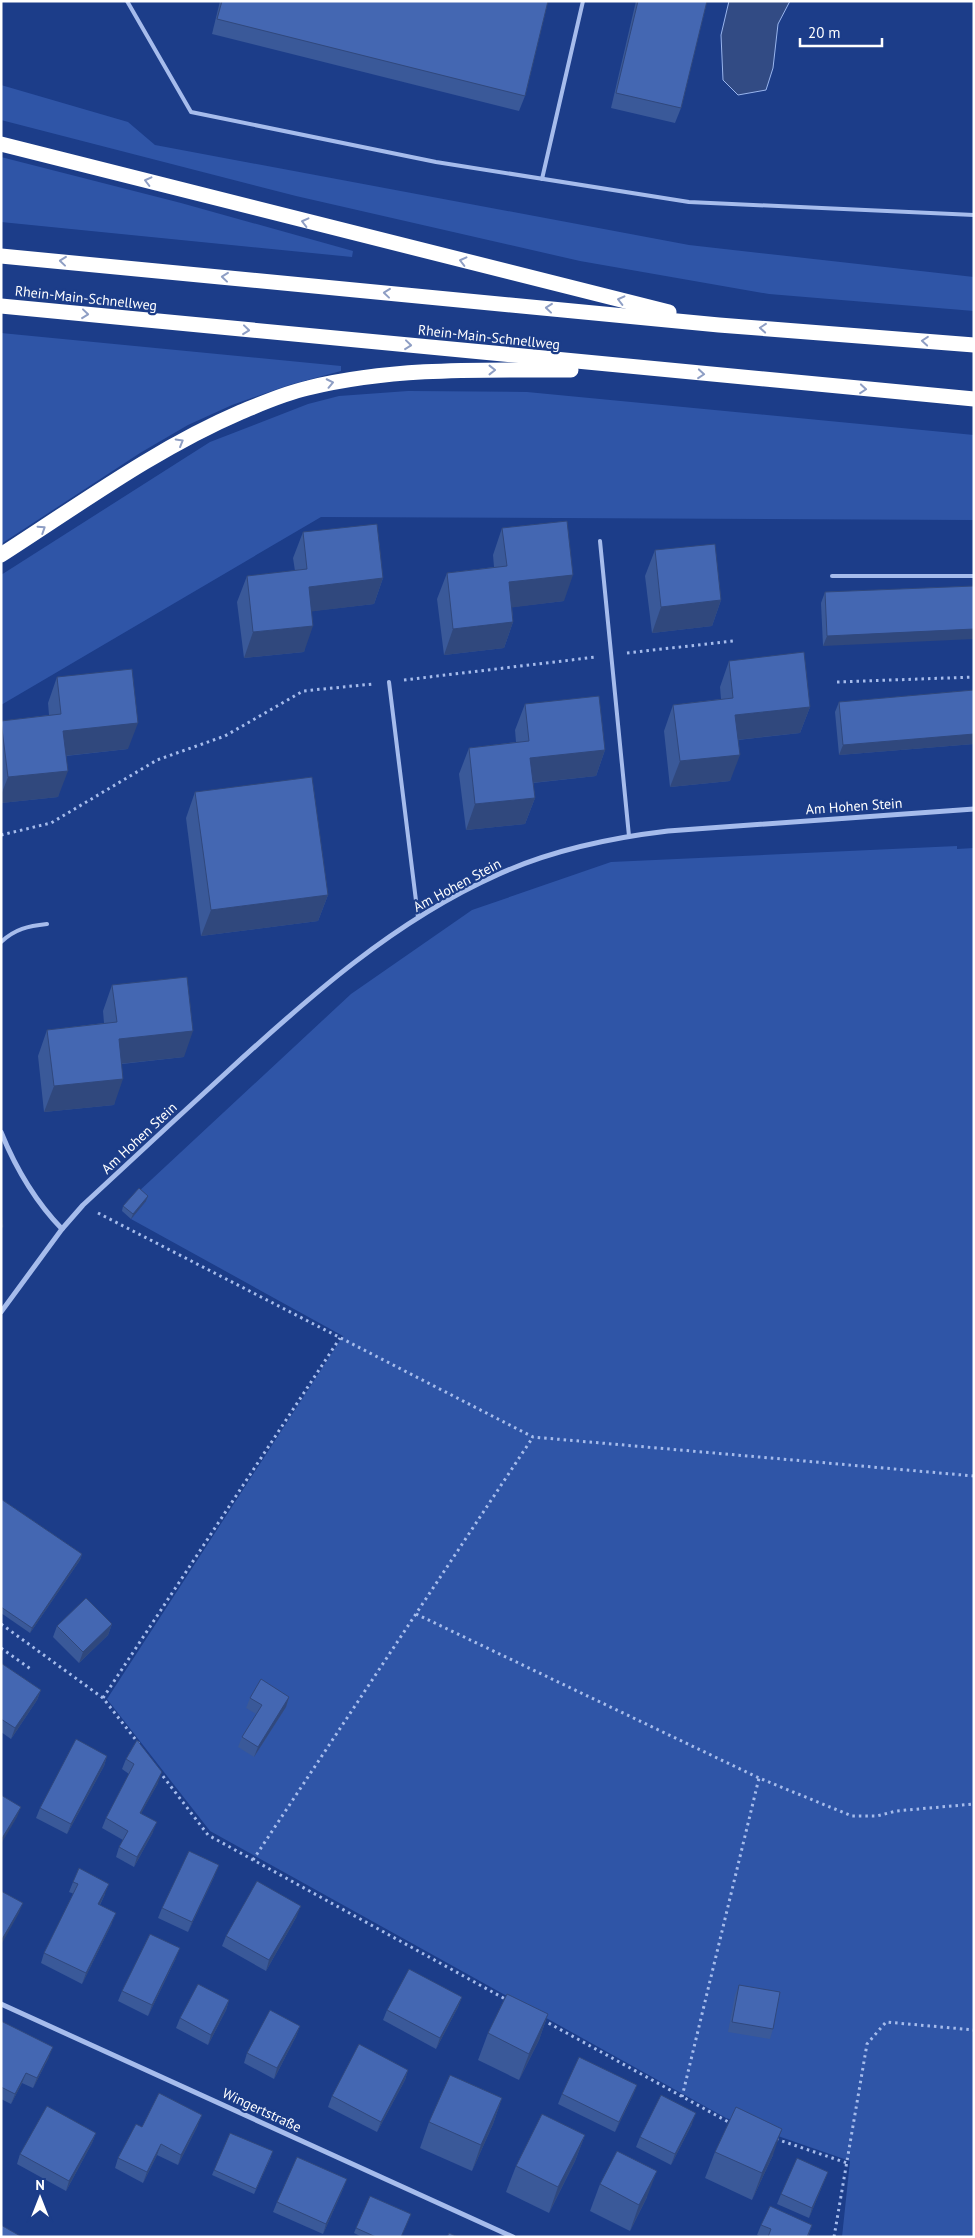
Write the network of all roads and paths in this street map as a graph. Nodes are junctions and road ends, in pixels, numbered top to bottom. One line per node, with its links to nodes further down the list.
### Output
1 (128, 1): 4 (lane)
2 (582, 1): 4 (lane)
3 (1, 144): 8 (highway, one-way to 3)
4 (542, 179): 5 (lane)
5 (974, 215)
6 (1, 256): 8 (highway, one-way to 6)
7 (1, 306): 10 (highway, Rhein-Main-Schnellweg, one-way to 10)
8 (719, 325): 9 (highway, one-way to 8)
9 (974, 345)
10 (652, 369): 11 (highway, Rhein-Main-Schnellweg, one-way to 11); 13 (highway, one-way to 10)
11 (974, 399)
12 (600, 541): 17 (lane)
13 (1, 555)
14 (832, 576): 15 (lane)
15 (974, 576)
16 (733, 641): 17 (path)
17 (612, 655): 19 (path); 23 (lane)
18 (974, 677): 20 (path)
19 (389, 682): 22 (path); 24 (lane)
20 (837, 682)
21 (974, 809): 23 (street, Am Hohen Stein)
22 (1, 835)
23 (628, 836): 24 (street, Am Hohen Stein)
24 (418, 917): 28 (street, Am Hohen Stein)
25 (47, 924): 26 (lane)
26 (1, 942)
27 (1, 1132): 29 (street)
28 (83, 1205): 29 (street, Am Hohen Stein); 31 (path)
29 (62, 1229): 30 (street, Am Hohen Stein)
30 (1, 1312)
31 (340, 1338): 32 (path); 38 (path)
32 (533, 1437): 33 (path); 34 (path)
33 (974, 1476)
34 (416, 1614): 41 (path); 43 (path)
35 (1, 1624): 38 (path)
36 (1, 1648): 37 (path)
37 (32, 1670)
38 (103, 1698): 39 (path)
39 (144, 1751)
40 (156, 1766): 43 (path)
41 (759, 1778): 42 (path); 48 (path)
42 (974, 1804)
43 (253, 1860): 45 (path)
44 (1, 2004): 52 (street, Wingertstraße)
45 (515, 2005)
46 (542, 2020): 48 (path)
47 (974, 2030): 51 (path)
48 (682, 2097): 49 (path)
49 (734, 2124)
50 (772, 2137): 51 (path)
51 (847, 2163): 53 (path)
52 (513, 2237)
53 (834, 2237)

